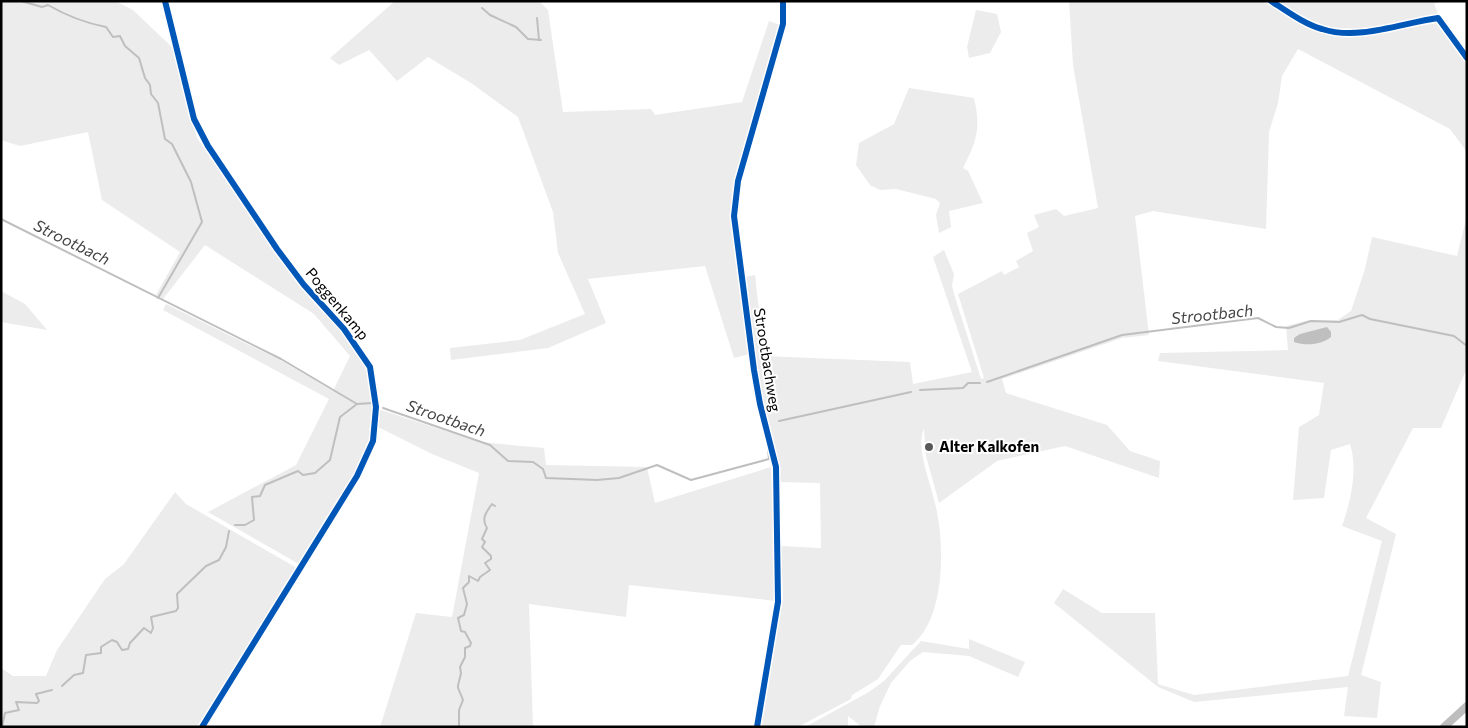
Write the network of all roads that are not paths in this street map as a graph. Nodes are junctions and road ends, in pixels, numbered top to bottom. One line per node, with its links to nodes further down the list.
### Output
1 (165, 1): 6 (street, Poggenkamp)
2 (783, 1): 7 (street, Strootbachweg)
3 (1271, 1): 4 (street)
4 (1467, 58)
5 (1467, 706): 8 (street)
6 (202, 727)
7 (758, 727)
8 (1444, 727)

